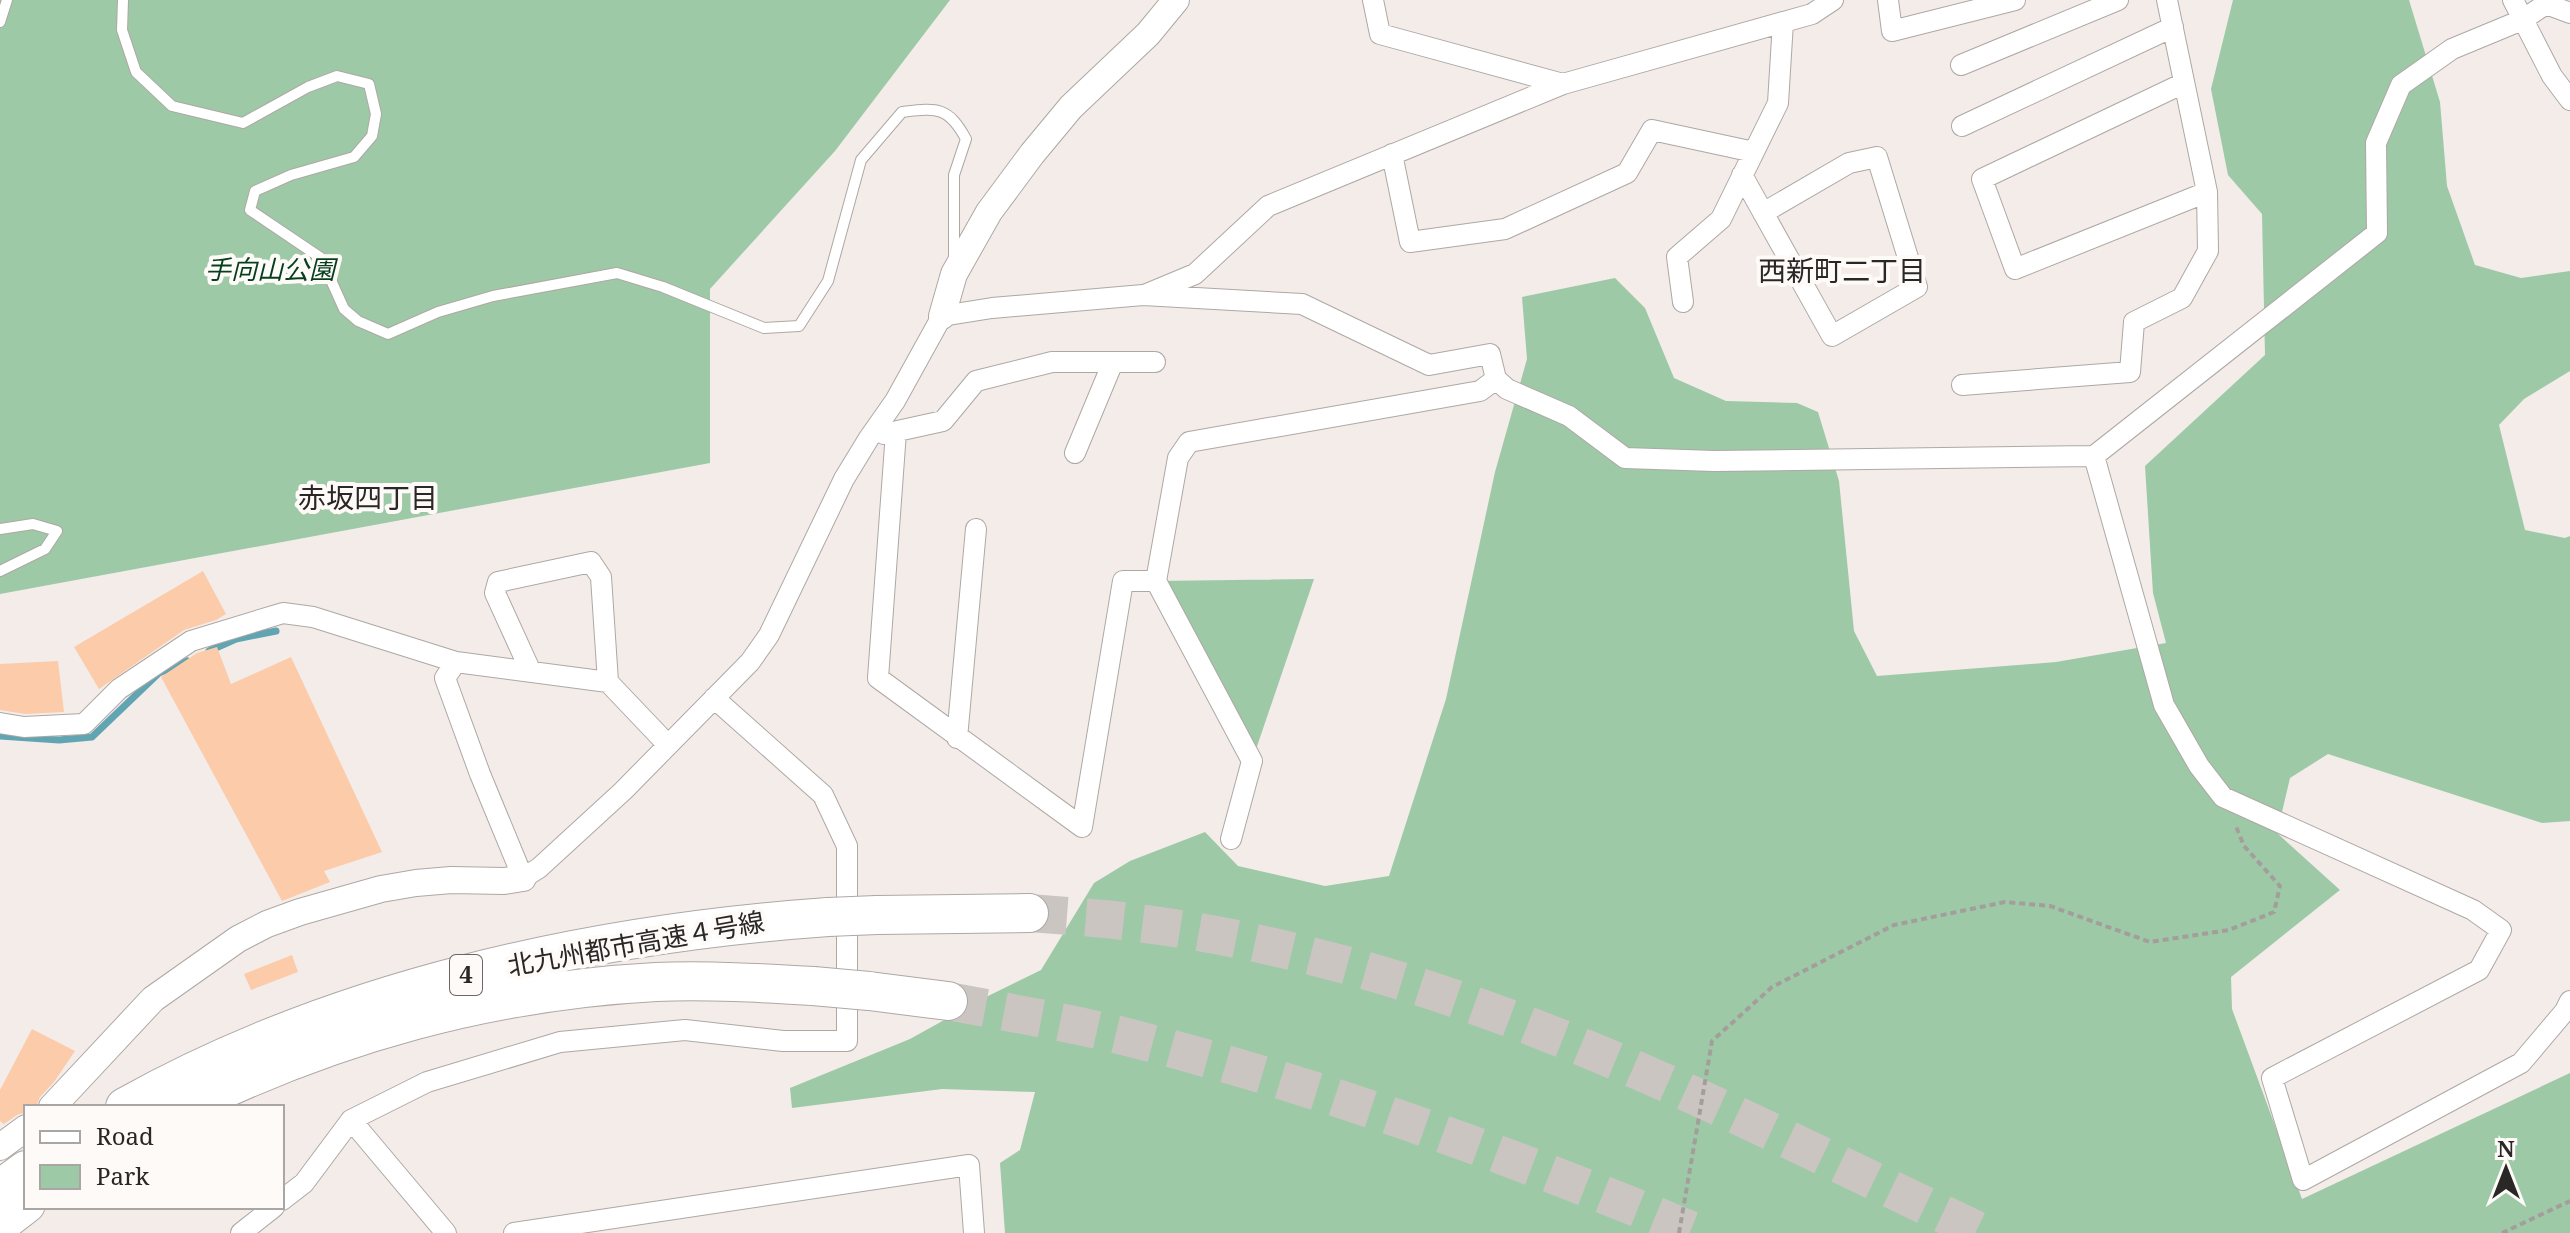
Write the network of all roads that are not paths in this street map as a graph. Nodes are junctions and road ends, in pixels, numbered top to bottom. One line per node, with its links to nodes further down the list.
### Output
1 (7, 0): 14 (lane)
2 (123, 0): 27 (lane)
3 (1176, 0): 27 (street)
4 (1373, 0): 19 (street)
5 (1833, 0): 15 (street)
6 (1888, 0): 11 (street)
7 (2015, 0): 11 (street)
8 (2118, 0): 17 (street)
9 (2167, 0): 16 (street)
10 (2513, 0): 13 (street)
11 (1988, 5)
12 (2570, 13): 13 (street)
13 (2522, 20): 20 (street); 38 (street)
14 (0, 22)
15 (1783, 22): 19 (street); 22 (street)
16 (2173, 27): 18 (street); 21 (street)
17 (1961, 65)
18 (2184, 83): 25 (street); 25 (street)
19 (1563, 84): 23 (street)
20 (2570, 100)
21 (1962, 126)
22 (1754, 152): 23 (street); 24 (street)
23 (1392, 154): 28 (street)
24 (1742, 175): 26 (street); 29 (street)
25 (2207, 192): 34 (street)
26 (1763, 213)
27 (954, 274): 30 (street)
28 (1143, 295): 30 (street); 33 (street)
29 (1683, 302)
30 (942, 316): 36 (street)
31 (1113, 362): 32 (street); 35 (street); 37 (street)
32 (1155, 362)
33 (1496, 379): 38 (street); 42 (street)
34 (1962, 385)
35 (896, 432): 36 (street); 48 (street)
36 (869, 438): 46 (street)
37 (1075, 453)
38 (2094, 456): 56 (street)
39 (0, 529): 41 (lane)
40 (976, 529): 48 (street)
41 (0, 571)
42 (1156, 581): 48 (street); 50 (street)
43 (456, 662): 44 (street); 47 (street); 51 (street)
44 (531, 672): 45 (street); 45 (street)
45 (608, 682): 49 (street)
46 (714, 698): 49 (street); 62 (street)
47 (0, 723)
48 (957, 738)
49 (667, 744): 51 (street)
50 (1231, 839)
51 (523, 878): 58 (street)
52 (1029, 913): 54 (highway, 北九州都市高速４号線 / 4, bridge)
53 (486, 944): 54 (highway)
54 (607, 945): 60 (highway, 北九州都市高速４号線 / 4)
55 (948, 1001): 61 (highway, 北九州都市高速４号線 / 4, bridge)
56 (2570, 1001)
57 (159, 1060): 59 (highway)
58 (54, 1105)
59 (111, 1105)
60 (129, 1105)
61 (189, 1105)
62 (351, 1120): 67 (street); 72 (street)
63 (24, 1129): 64 (street)
64 (0, 1147)
65 (24, 1171): 66 (highway)
66 (0, 1189)
67 (284, 1198)
68 (24, 1206): 70 (highway)
69 (271, 1209): 71 (street)
70 (0, 1224)
71 (241, 1233)
72 (446, 1233)
73 (514, 1233): 74 (street)
74 (974, 1233)

